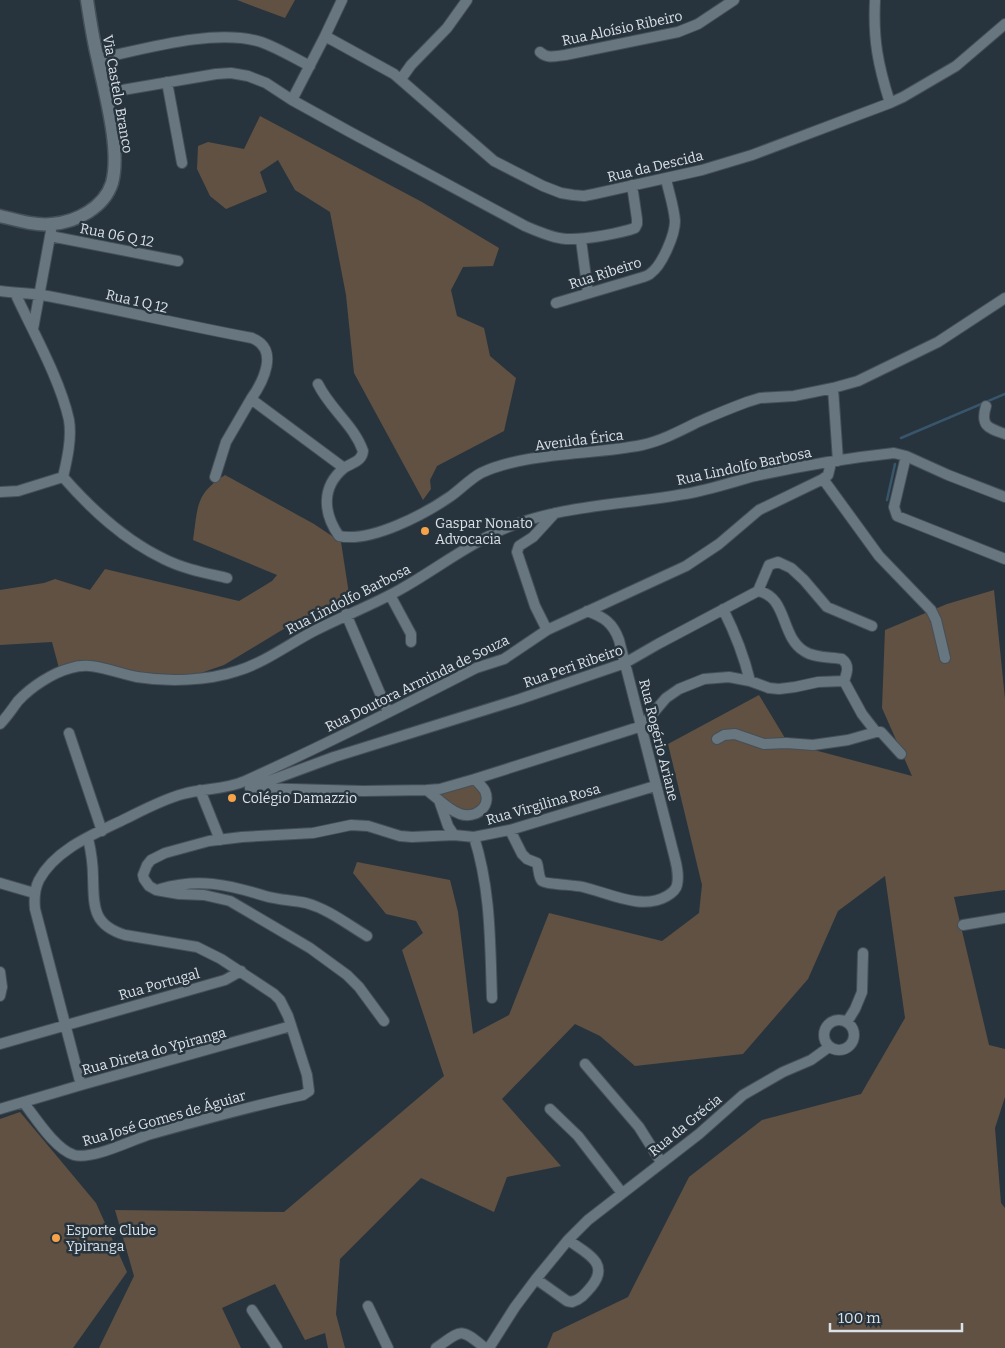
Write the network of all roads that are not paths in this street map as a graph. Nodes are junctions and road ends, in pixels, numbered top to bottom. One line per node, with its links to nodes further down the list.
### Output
1 (87, 0): 9 (main road, Via Castelo Branco)
2 (342, 0): 7 (street)
3 (467, 0): 11 (street)
4 (734, 0): 8 (street, Rua Aloísio Ribeiro)
5 (875, 0): 15 (street)
6 (1005, 24): 15 (street, Rua da Descida)
7 (325, 36): 10 (street); 11 (street, Rua da Descida)
8 (540, 52)
9 (97, 59): 10 (street); 13 (main road, Via Castelo Branco)
10 (310, 66): 14 (street)
11 (401, 79): 18 (street, Rua da Descida)
12 (167, 82): 13 (street); 14 (street); 16 (street)
13 (105, 93): 20 (main road, Via Castelo Branco)
14 (292, 100): 21 (street)
15 (890, 103): 17 (street, Rua da Descida)
16 (182, 163)
17 (666, 179): 18 (street, Rua da Descida); 24 (street, Rua Ribeiro)
18 (632, 185): 21 (street)
19 (0, 216): 20 (main road, Via Castelo Branco)
20 (51, 230): 22 (street, Rua 06 Q 12); 26 (street)
21 (581, 240): 24 (street)
22 (178, 261)
23 (0, 291): 25 (street, Rua 1 Q 12)
24 (588, 293): 28 (street, Rua Ribeiro)
25 (15, 294): 26 (street, Rua 1 Q 12); 29 (street)
26 (39, 295): 29 (street); 32 (street, Rua 1 Q 12)
27 (1005, 298): 31 (street)
28 (556, 303)
29 (33, 330): 38 (street)
30 (318, 384): 37 (street)
31 (833, 388): 36 (street); 37 (street, Avenida Érica)
32 (250, 399): 37 (street); 39 (street)
33 (986, 406): 34 (street)
34 (1005, 434)
35 (906, 456): 36 (street, Rua Lindolfo Barbosa); 42 (street); 44 (street)
36 (835, 462): 40 (street); 43 (street, Rua Lindolfo Barbosa)
37 (344, 468)
38 (63, 477): 41 (street); 45 (street)
39 (215, 477)
40 (823, 479): 49 (street, Rua Doutora Arminda de Souza); 54 (street)
41 (0, 492)
42 (1005, 497)
43 (555, 513): 47 (street, Rua Lindolfo Barbosa); 52 (street)
44 (1005, 559)
45 (227, 578)
46 (758, 591): 48 (street, Rua Peri Ribeiro); 51 (street); 57 (street)
47 (390, 596): 50 (street, Rua Lindolfo Barbosa); 53 (street)
48 (723, 609): 55 (street, Rua Peri Ribeiro); 56 (street)
49 (587, 611): 52 (street, Rua Doutora Arminda de Souza); 55 (street, Rua Rogério Ariane)
50 (346, 614): 58 (street); 59 (street, Rua Lindolfo Barbosa)
51 (872, 626)
52 (546, 630): 58 (street, Rua Doutora Arminda de Souza)
53 (411, 642)
54 (945, 658)
55 (625, 664): 60 (street, Rua Rogério Ariane); 68 (street, Rua Peri Ribeiro)
56 (750, 681): 57 (street); 60 (street)
57 (844, 681): 61 (street)
58 (388, 712): 67 (street, Rua Doutora Arminda de Souza)
59 (0, 724)
60 (642, 726): 65 (street); 66 (street, Rua Rogério Ariane)
61 (876, 732): 63 (street); 64 (street)
62 (70, 733): 73 (street)
63 (717, 739)
64 (901, 754)
65 (475, 779): 70 (street); 71 (street)
66 (655, 786): 72 (street, Rua Virgilina Rosa); 72 (street, Rua Rogério Ariane)
67 (232, 787): 68 (street); 69 (street, Rua Doutora Arminda de Souza)
68 (250, 788): 70 (street)
69 (200, 790): 73 (street, Rua Doutora Arminda de Souza); 77 (street)
70 (427, 790): 71 (street)
71 (439, 800): 74 (street)
72 (510, 830): 75 (street, Rua Virgilina Rosa)
73 (102, 831): 76 (street, Rua Doutora Arminda de Souza)
74 (454, 835): 75 (street, Rua Virgilina Rosa); 77 (street, Rua Virgilina Rosa)
75 (474, 837): 88 (street)
76 (88, 838): 80 (street, Rua Doutora Arminda de Souza); 86 (street)
77 (220, 840): 79 (street, Rua Virgilina Rosa)
78 (0, 883): 80 (street)
79 (156, 890): 83 (street); 89 (street)
80 (34, 893): 91 (street)
81 (1005, 918): 82 (street)
82 (962, 925)
83 (366, 936)
84 (863, 953): 90 (street)
85 (0, 972): 87 (street)
86 (241, 972): 91 (street, Rua Portugal); 92 (street)
87 (0, 996)
88 (492, 998)
89 (384, 1021)
90 (847, 1022): 94 (street); 94 (street)
91 (66, 1025): 93 (street, Rua Portugal); 96 (street)
92 (292, 1026): 96 (street, Rua Direta do Ypiranga); 97 (street, Rua José Gomes de Águiar)
93 (0, 1044)
94 (829, 1046): 100 (street, Rua da Grécia)
95 (585, 1064): 100 (street)
96 (82, 1085): 97 (street, Rua Direta do Ypiranga)
97 (24, 1103): 98 (street, Rua Direta do Ypiranga)
98 (0, 1109)
99 (550, 1109): 101 (street)
100 (661, 1162): 101 (street, Rua da Grécia)
101 (622, 1192): 102 (street, Rua da Grécia)
102 (568, 1240): 103 (street, Rua da Grécia); 103 (street)
103 (536, 1279): 110 (street, Rua da Grécia)
104 (368, 1306): 107 (street)
105 (252, 1310): 106 (street)
106 (277, 1348)
107 (388, 1348)
108 (436, 1348): 109 (street)
109 (485, 1348)
110 (489, 1348)

